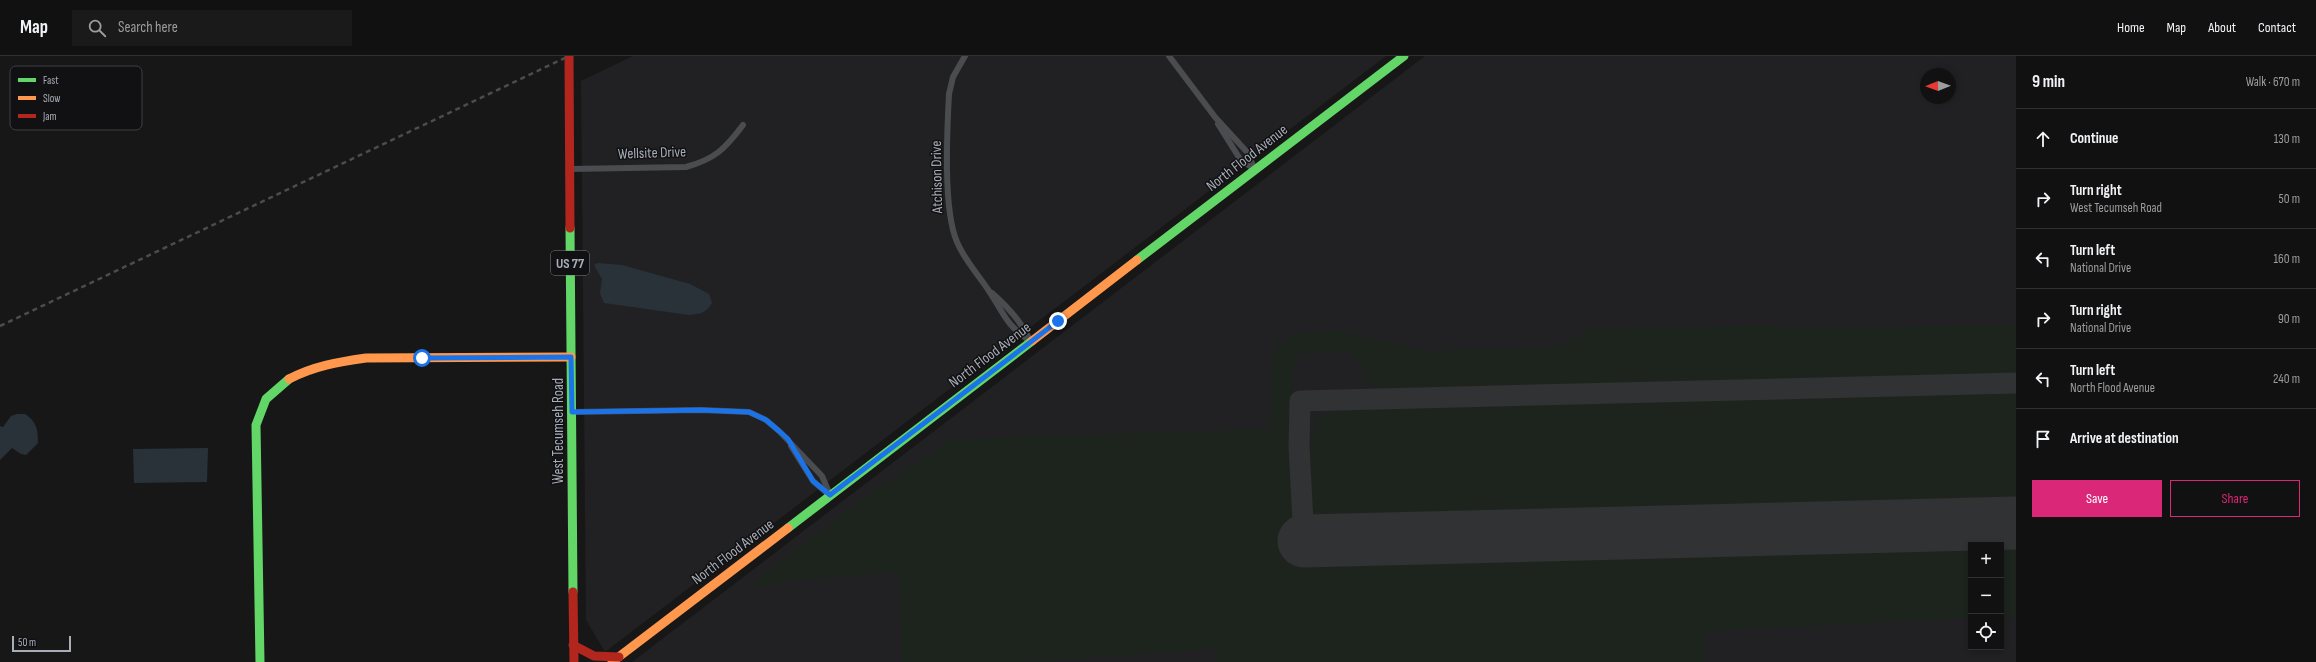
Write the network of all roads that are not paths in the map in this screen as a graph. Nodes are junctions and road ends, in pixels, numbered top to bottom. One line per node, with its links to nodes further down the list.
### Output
1 (569, 56): 7 (main road, West Tecumseh Road / US 77)
2 (965, 56): 9 (street, Atchison Drive)
3 (1169, 56): 5 (street)
4 (1404, 56): 8 (main road, North Flood Avenue)
5 (1215, 117): 8 (street); 8 (street)
6 (743, 125): 7 (street, Wellsite Drive)
7 (570, 169): 11 (main road, West Tecumseh Road / US 77)
8 (1255, 170): 10 (main road, North Flood Avenue)
9 (989, 290): 10 (street, Atchison Drive); 10 (street, Atchison Drive)
10 (1031, 342): 14 (main road, North Flood Avenue)
11 (571, 357): 12 (main road, West Tecumseh Road / US 77); 17 (main road)
12 (572, 412): 13 (street); 15 (main road, West Tecumseh Road / US 77)
13 (788, 439): 14 (street); 14 (street)
14 (830, 495): 16 (main road, North Flood Avenue)
15 (573, 645): 16 (main road); 18 (main road, West Tecumseh Road / US 77)
16 (616, 659)
17 (260, 662)
18 (574, 662)

